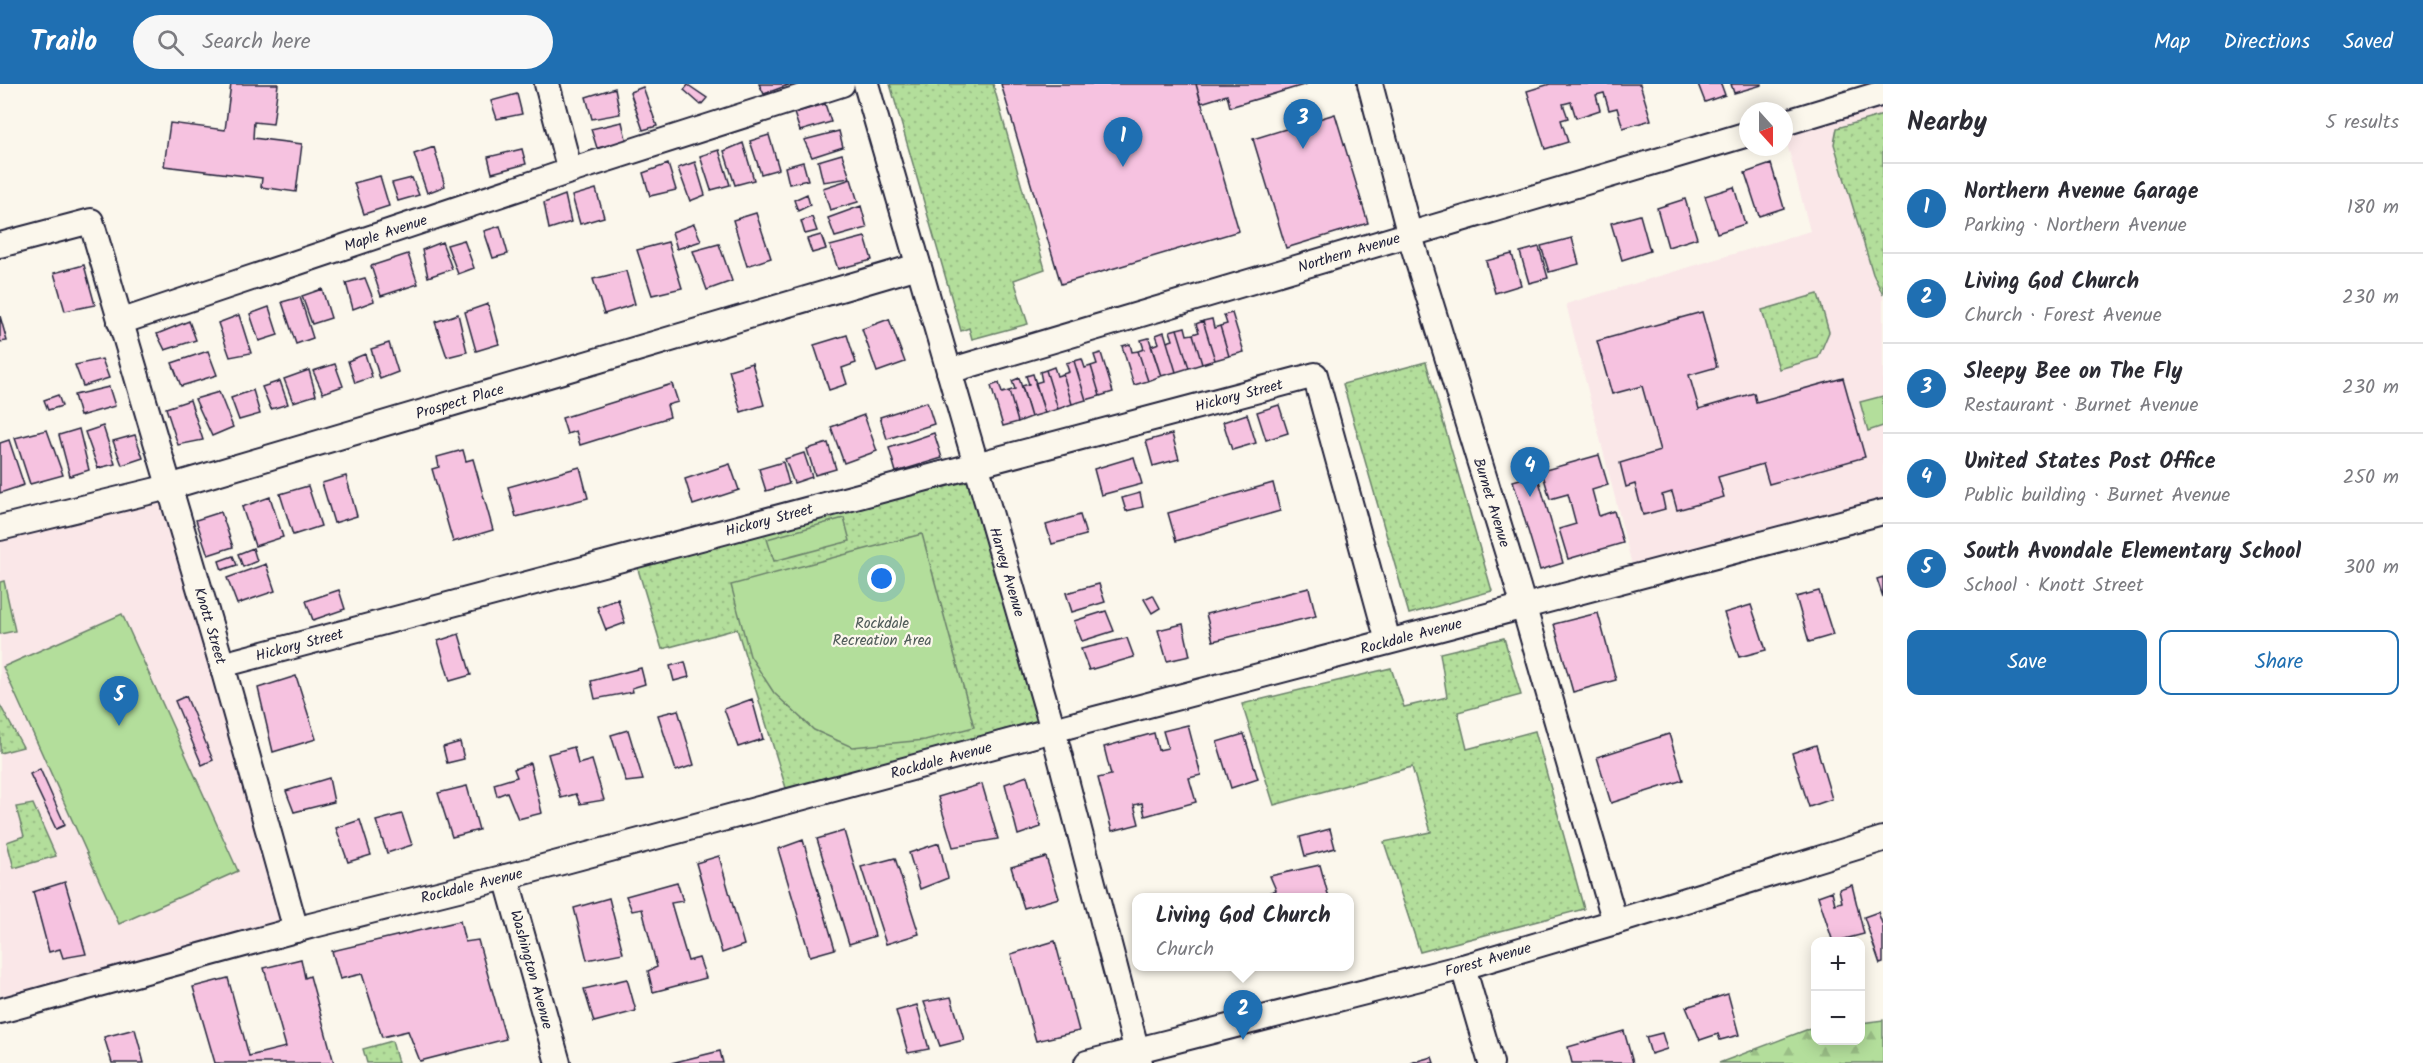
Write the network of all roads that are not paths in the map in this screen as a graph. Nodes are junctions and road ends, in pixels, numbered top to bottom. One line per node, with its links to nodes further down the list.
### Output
1 (547, 84): 8 (street)
2 (842, 84): 8 (street, Maple Avenue)
3 (866, 84): 11 (street, Harvey Avenue)
4 (1370, 84): 9 (street, Burnet Avenue)
5 (1883, 93): 6 (street)
6 (1793, 120)
7 (1739, 137): 9 (street, Northern Avenue)
8 (570, 171): 12 (street, Maple Avenue)
9 (1410, 236): 13 (street, Northern Avenue); 18 (street, Burnet Avenue)
10 (0, 245): 12 (street)
11 (918, 267): 13 (street, Harvey Avenue); 15 (street, Prospect Place)
12 (120, 322): 15 (street, Knott Street)
13 (949, 371): 14 (street, Harvey Avenue)
14 (977, 465): 19 (street, Hickory Street); 20 (street, Hickory Street); 21 (street, Harvey Avenue)
15 (169, 487): 17 (street, Prospect Place); 20 (street, Knott Street)
16 (1883, 512): 18 (street, Rockdale Avenue)
17 (0, 528)
18 (1523, 606): 19 (street, Rockdale Avenue); 24 (street, Burnet Avenue)
19 (1388, 642): 21 (street, Rockdale Avenue)
20 (222, 665): 25 (street, Knott Street)
21 (1053, 730): 23 (street, Rockdale Avenue); 28 (street, Harvey Avenue)
22 (1883, 839): 24 (street, Forest Avenue)
23 (506, 877): 25 (street, Rockdale Avenue); 29 (street, Washington Avenue)
24 (1615, 922): 26 (street, Forest Avenue)
25 (296, 930): 27 (street, Rockdale Avenue)
26 (1463, 967): 28 (street, Forest Avenue); 31 (street)
27 (0, 1011)
28 (1138, 1056): 30 (street, Forest Avenue)
29 (558, 1063)
30 (1087, 1063)
31 (1491, 1063)

